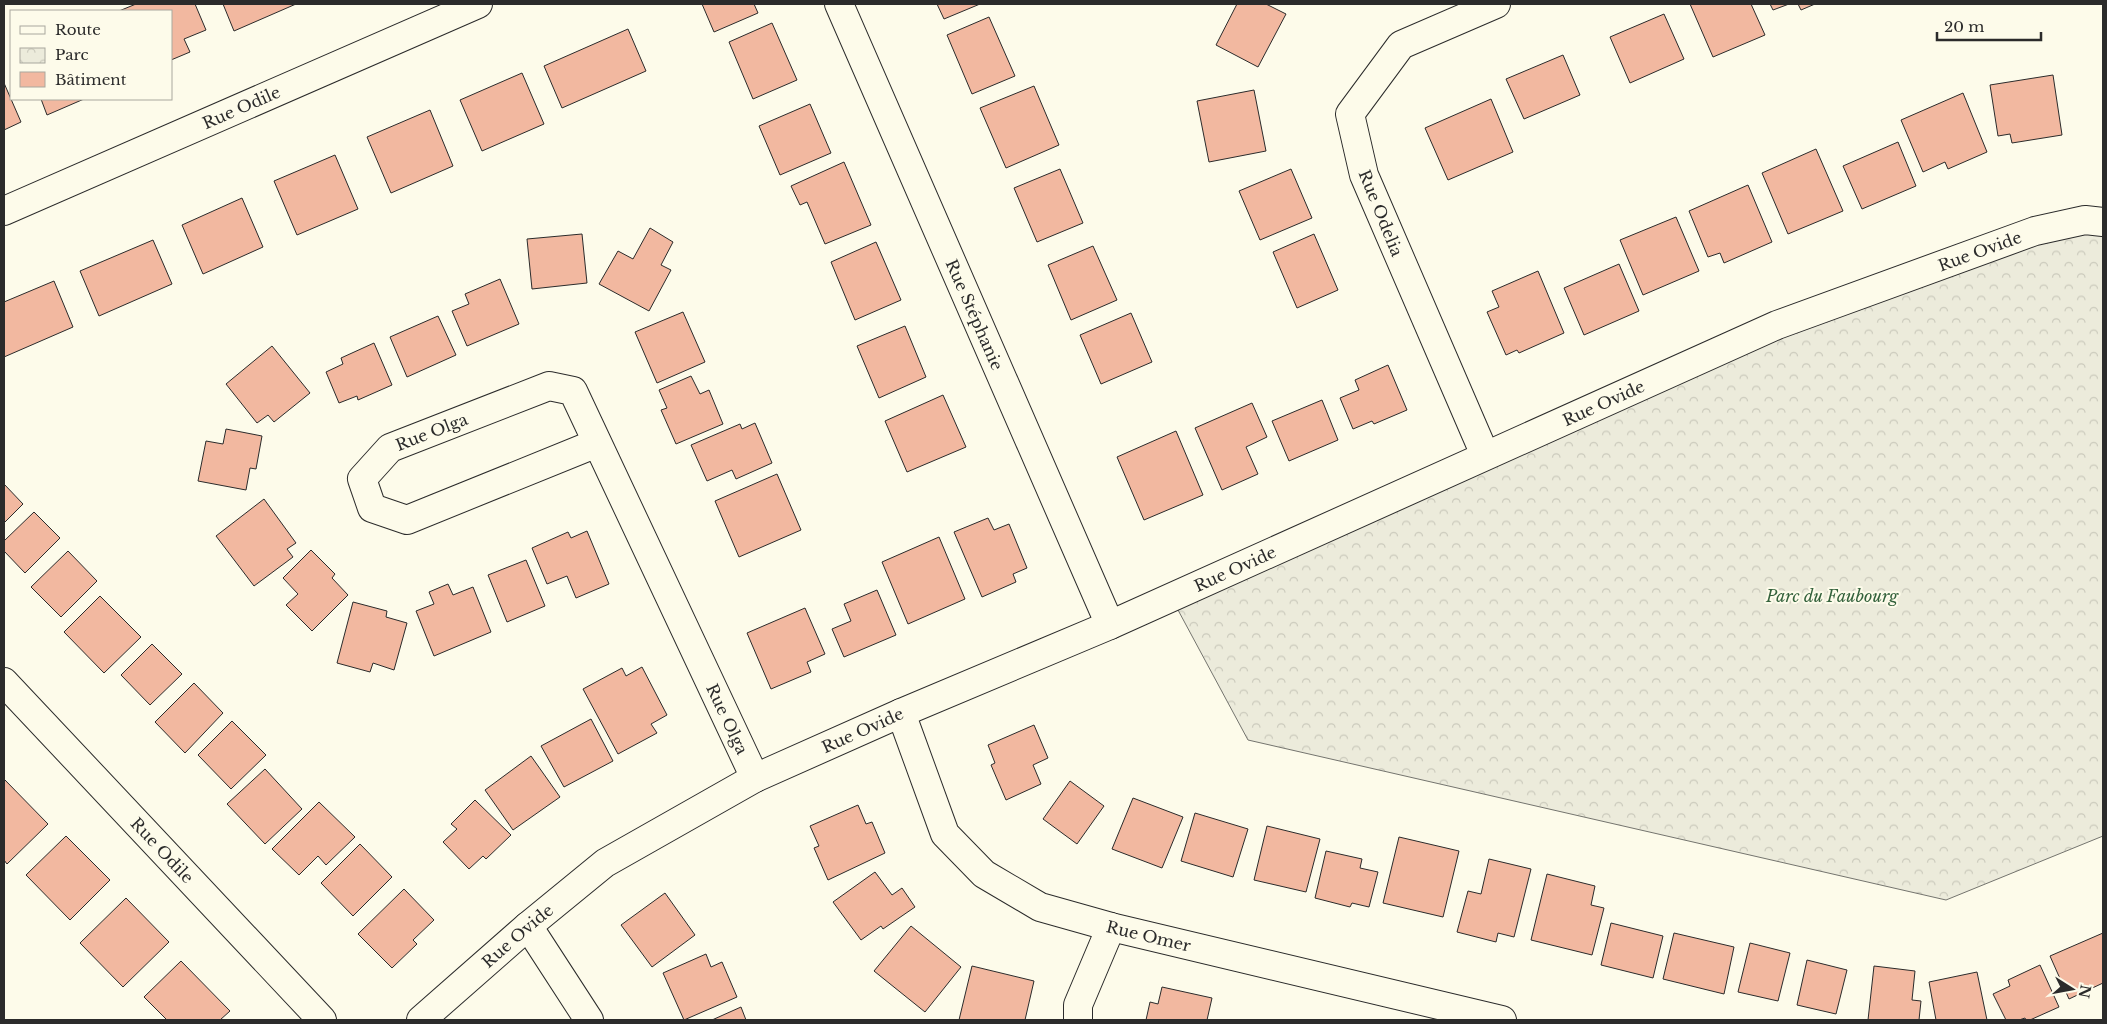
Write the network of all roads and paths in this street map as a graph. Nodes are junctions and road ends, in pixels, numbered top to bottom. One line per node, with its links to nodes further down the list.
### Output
1 (478, 4): 4 (street, Rue Odile)
2 (839, 4): 8 (street, Rue Stéphanie)
3 (1496, 4): 7 (street, Rue Odelia)
4 (4, 211)
5 (2103, 222): 7 (street, Rue Ovide)
6 (597, 443): 6 (street, Rue Olga); 11 (street, Rue Olga)
7 (1485, 455): 8 (street, Rue Ovide)
8 (1110, 625): 10 (street, Rue Ovide)
9 (4, 682): 14 (street, Rue Odile)
10 (901, 713): 11 (street, Rue Ovide); 13 (street, Rue Omer)
11 (755, 778): 12 (street, Rue Ovide)
12 (528, 926): 15 (street, Rue Ovide); 16 (street)
13 (1111, 927): 17 (street); 18 (street, Rue Omer)
14 (322, 1020)
15 (420, 1020)
16 (589, 1020)
17 (1078, 1020)
18 (1502, 1020)

